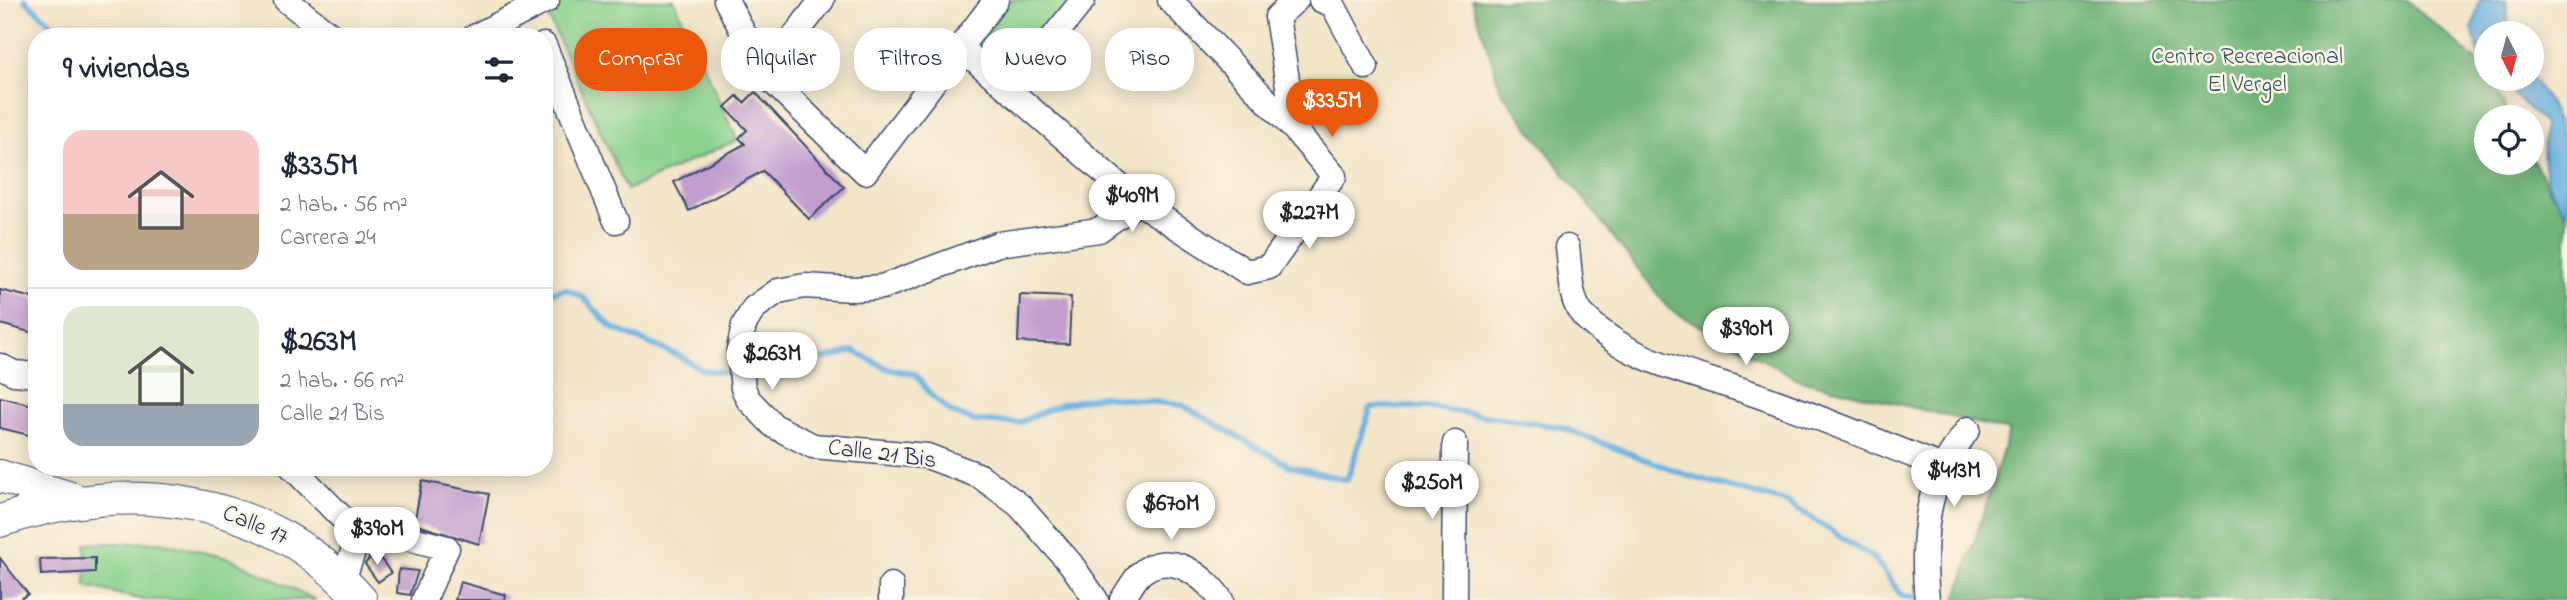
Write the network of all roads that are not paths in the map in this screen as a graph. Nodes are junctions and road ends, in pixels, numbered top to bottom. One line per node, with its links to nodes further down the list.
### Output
1 (286, 0): 10 (street)
2 (726, 0): 13 (street)
3 (822, 0): 14 (street)
4 (996, 0): 16 (street)
5 (1083, 0): 15 (street)
6 (1170, 0): 24 (street)
7 (1296, 0): 24 (street)
8 (1321, 0): 20 (street)
9 (538, 5): 11 (street); 12 (street)
10 (322, 28)
11 (492, 28)
12 (540, 28)
13 (741, 28)
14 (800, 28)
15 (1061, 28)
16 (967, 38)
17 (967, 53): 18 (street)
18 (981, 64)
19 (553, 67): 26 (street)
20 (1366, 67)
21 (782, 91): 22 (street)
22 (927, 91)
23 (1014, 91): 25 (street)
24 (1295, 130): 25 (street)
25 (1138, 202): 40 (street, Calle 21 Bis)
26 (616, 221)
27 (1567, 247): 32 (street)
28 (0, 366): 29 (street)
29 (28, 375)
30 (1968, 429): 32 (street)
31 (1455, 443): 43 (street)
32 (1943, 467): 44 (street)
33 (0, 476): 35 (main road, Calle 17)
34 (301, 476): 38 (street)
35 (85, 501): 36 (main road, Calle 17); 38 (main road, Calle 17)
36 (0, 521)
37 (404, 537): 39 (street)
38 (352, 590)
39 (424, 600)
40 (1096, 600)
41 (1122, 600): 42 (street)
42 (1221, 600)
43 (1454, 600)
44 (1927, 600)

